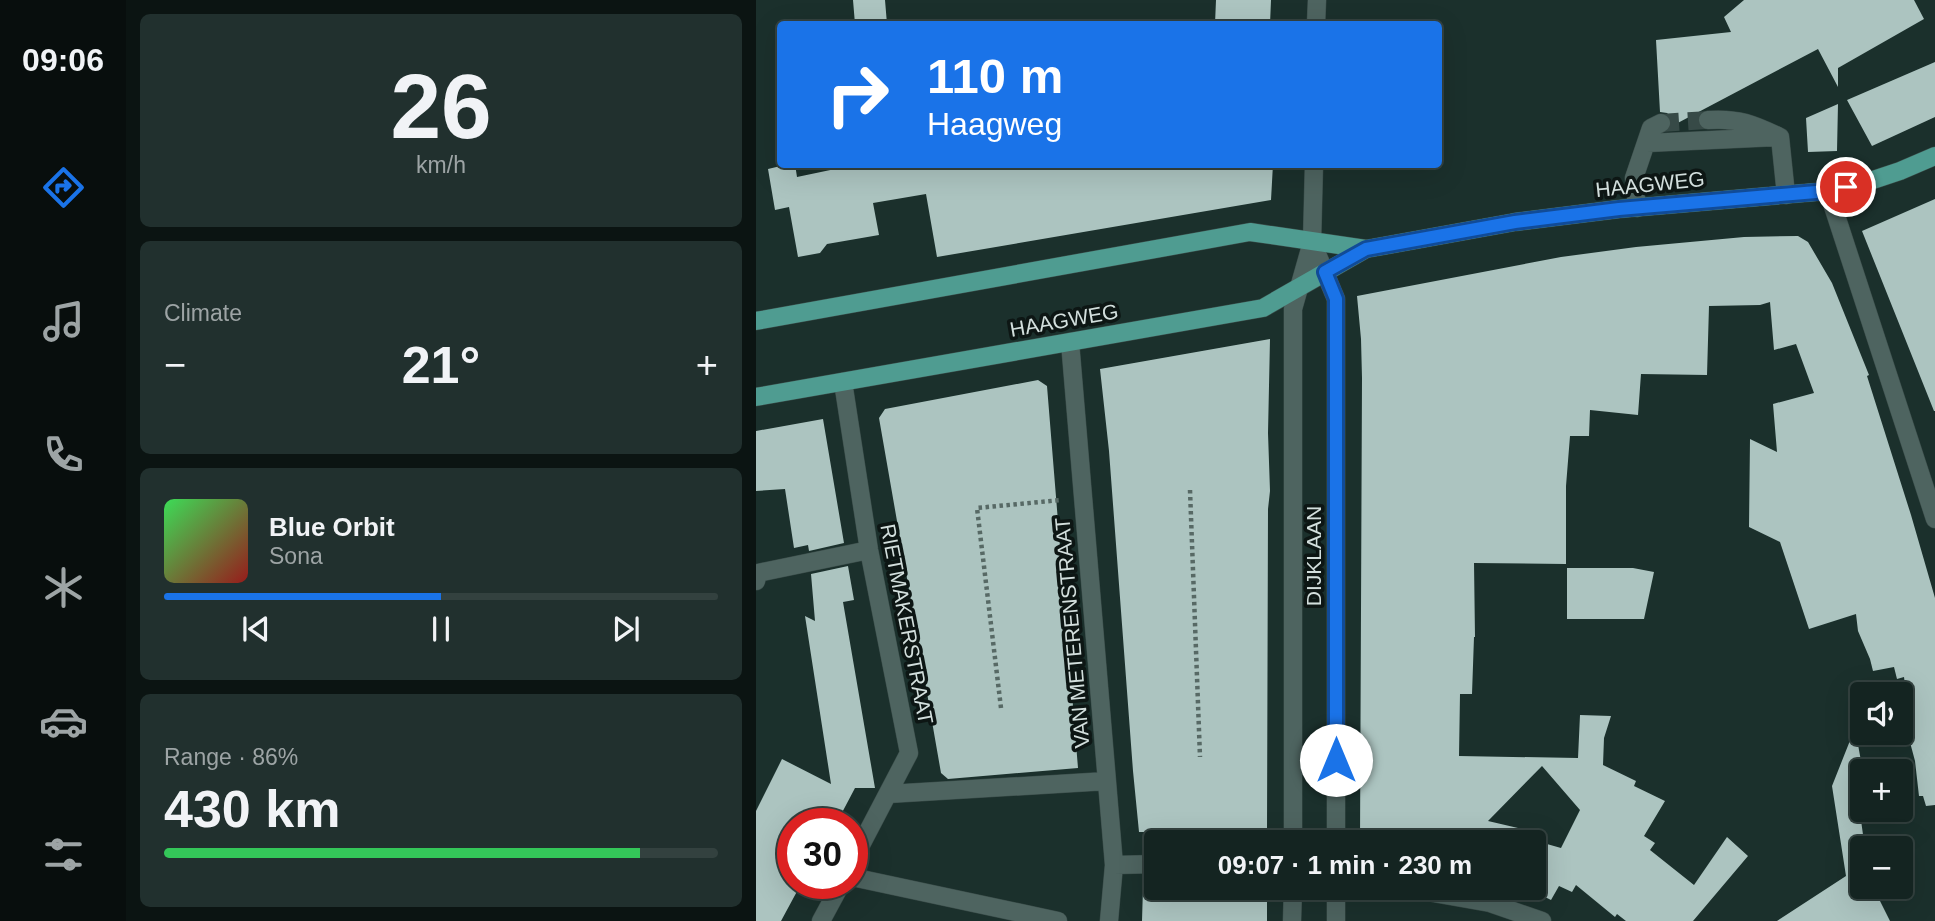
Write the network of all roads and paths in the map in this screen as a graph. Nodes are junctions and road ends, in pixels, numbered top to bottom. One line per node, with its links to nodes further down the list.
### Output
1 (1317, 0): 2 (street)
2 (1316, 21)
3 (1709, 120): 5 (street)
4 (1661, 123): 6 (street)
5 (1780, 137): 6 (street); 10 (street)
6 (1647, 143): 11 (street)
7 (1935, 156): 9 (main road, HAAGWEG)
8 (1314, 168): 12 (street)
9 (1828, 191): 10 (main road, HAAGWEG); 22 (street)
10 (1786, 195): 11 (main road, HAAGWEG)
11 (1636, 208): 13 (main road, HAAGWEG)
12 (1312, 242): 13 (main road, HAAGWEG); 14 (street, DIJKLAAN); 15 (street, DIJKLAAN); 16 (main road, HAAGWEG)
13 (1366, 249): 14 (main road, HAAGWEG)
14 (1325, 272): 15 (main road, HAAGWEG); 30 (street, DIJKLAAN)
15 (1299, 287): 17 (main road, HAAGWEG); 29 (street, DIJKLAAN)
16 (756, 321)
17 (1070, 342): 18 (main road, HAAGWEG); 21 (street, VAN METERENSTRAAT)
18 (843, 382): 19 (main road, HAAGWEG); 23 (street, RIETMAKERSTRAAT)
19 (756, 397)
20 (1189, 490): 26 (path)
21 (1083, 498): 25 (path); 27 (street, VAN METERENSTRAAT)
22 (1935, 519)
23 (869, 550): 24 (street); 28 (street, RIETMAKERSTRAAT)
24 (756, 581)
25 (1001, 708)
26 (1200, 757)
27 (1107, 781): 28 (street); 33 (street, VAN METERENSTRAAT)
28 (888, 794): 31 (street, RIETMAKERSTRAAT)
29 (1293, 830)
30 (1336, 830)
31 (868, 832)
32 (1144, 864): 33 (street)
33 (1114, 865): 41 (street, VAN METERENSTRAAT)
34 (868, 880): 40 (street)
35 (833, 899): 39 (street)
36 (1293, 900): 42 (street)
37 (1336, 900): 43 (street)
38 (1473, 900): 44 (street)
39 (821, 921)
40 (1058, 921)
41 (1108, 921)
42 (1292, 921)
43 (1336, 921)
44 (1542, 921)

